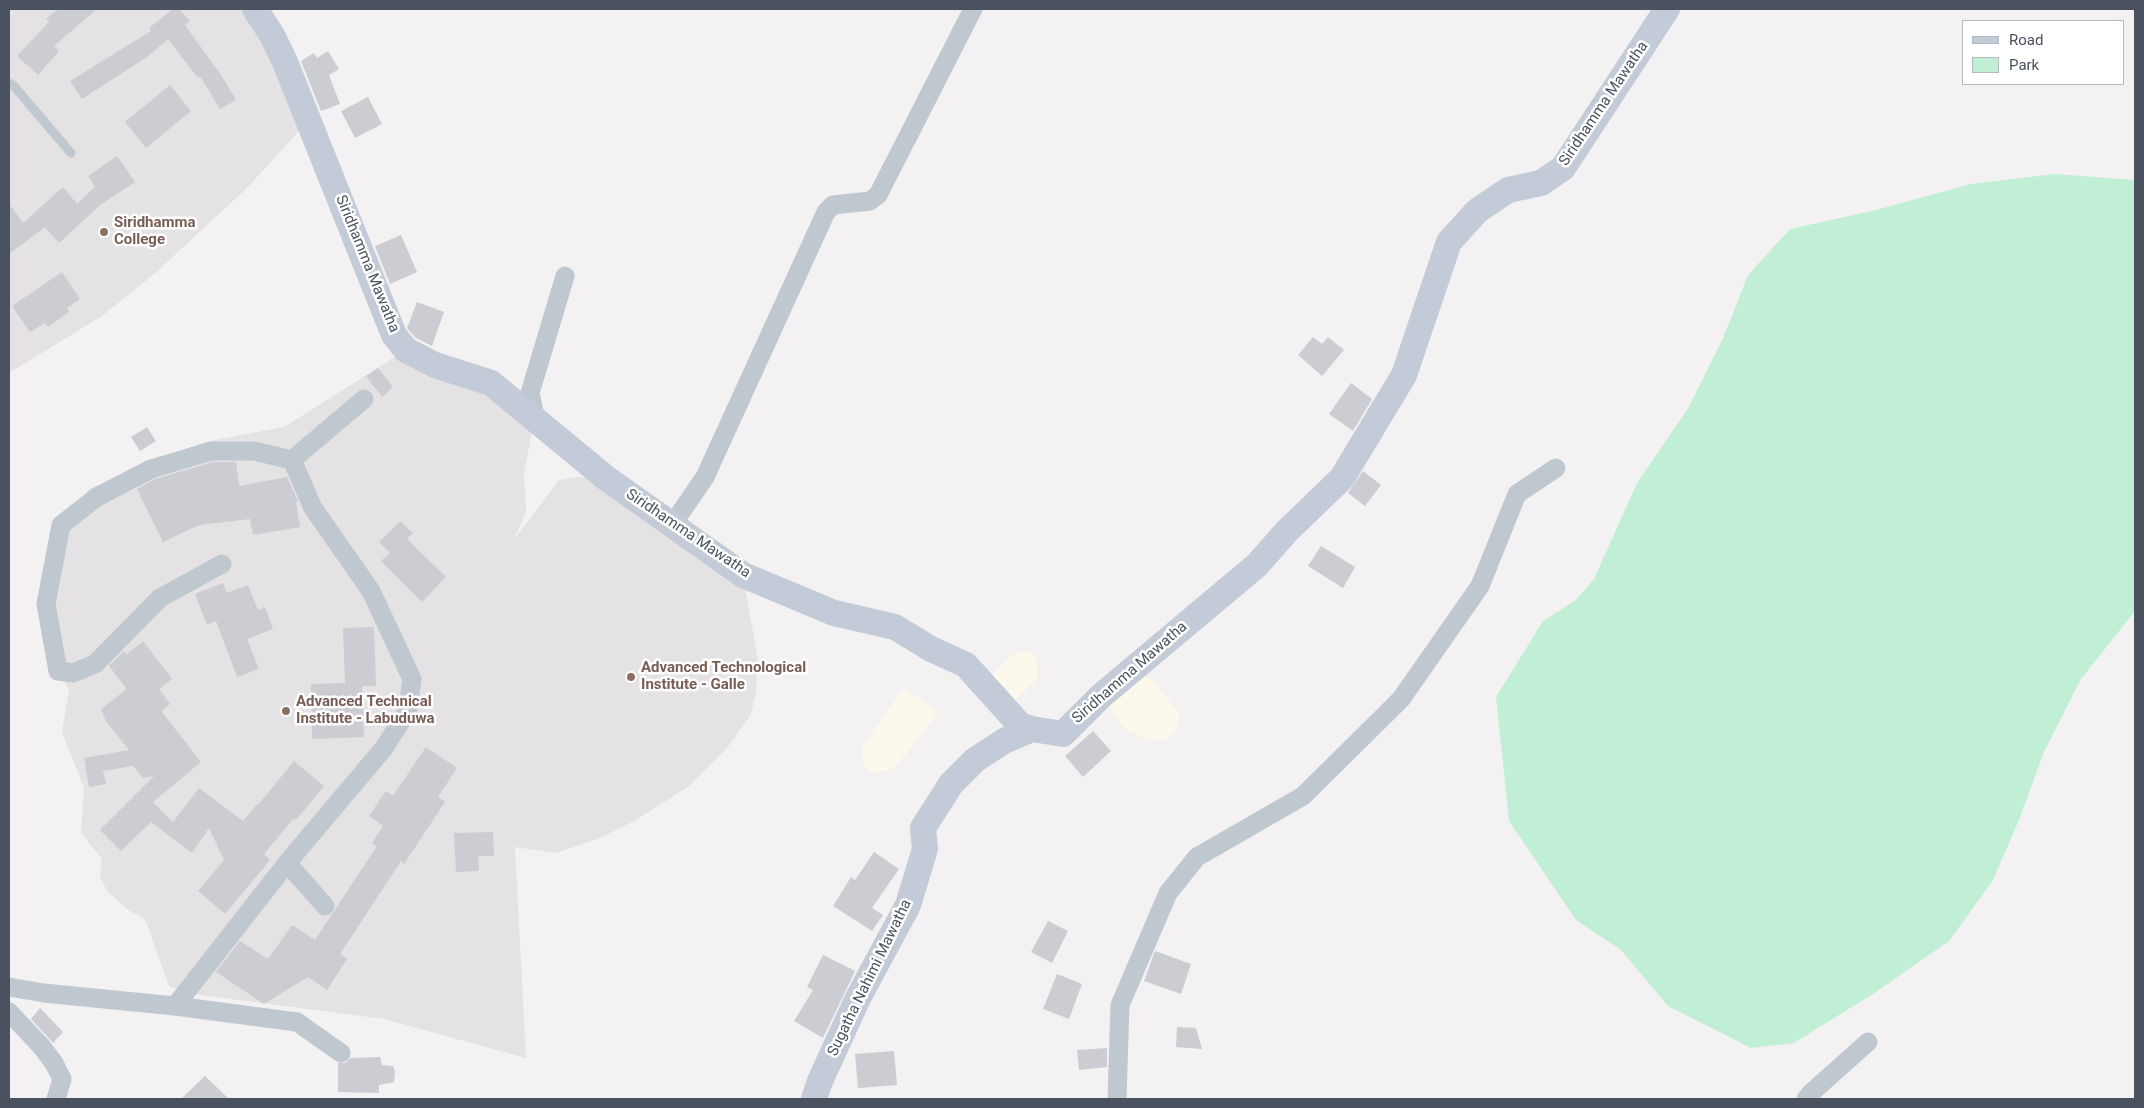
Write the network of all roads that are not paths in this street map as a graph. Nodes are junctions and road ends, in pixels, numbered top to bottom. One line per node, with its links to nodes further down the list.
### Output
1 (255, 9): 8 (street, Siridhamma Mawatha)
2 (973, 9): 11 (street)
3 (1667, 9): 13 (street, Siridhamma Mawatha)
4 (9, 84): 5 (lane)
5 (71, 153)
6 (565, 276): 8 (street)
7 (364, 399): 9 (street)
8 (535, 417): 11 (street, Siridhamma Mawatha)
9 (292, 460): 12 (street); 14 (street)
10 (1556, 468): 23 (street)
11 (672, 525): 13 (street, Siridhamma Mawatha)
12 (222, 564)
13 (1032, 729): 22 (street, Sugatha Nahimi Mawatha)
14 (288, 863): 15 (street); 17 (street)
15 (325, 906)
16 (9, 987): 17 (street)
17 (175, 1006): 20 (street)
18 (9, 1012): 21 (street)
19 (1868, 1042): 24 (street)
20 (341, 1053)
21 (56, 1099)
22 (814, 1099)
23 (1117, 1099)
24 (1806, 1099)

